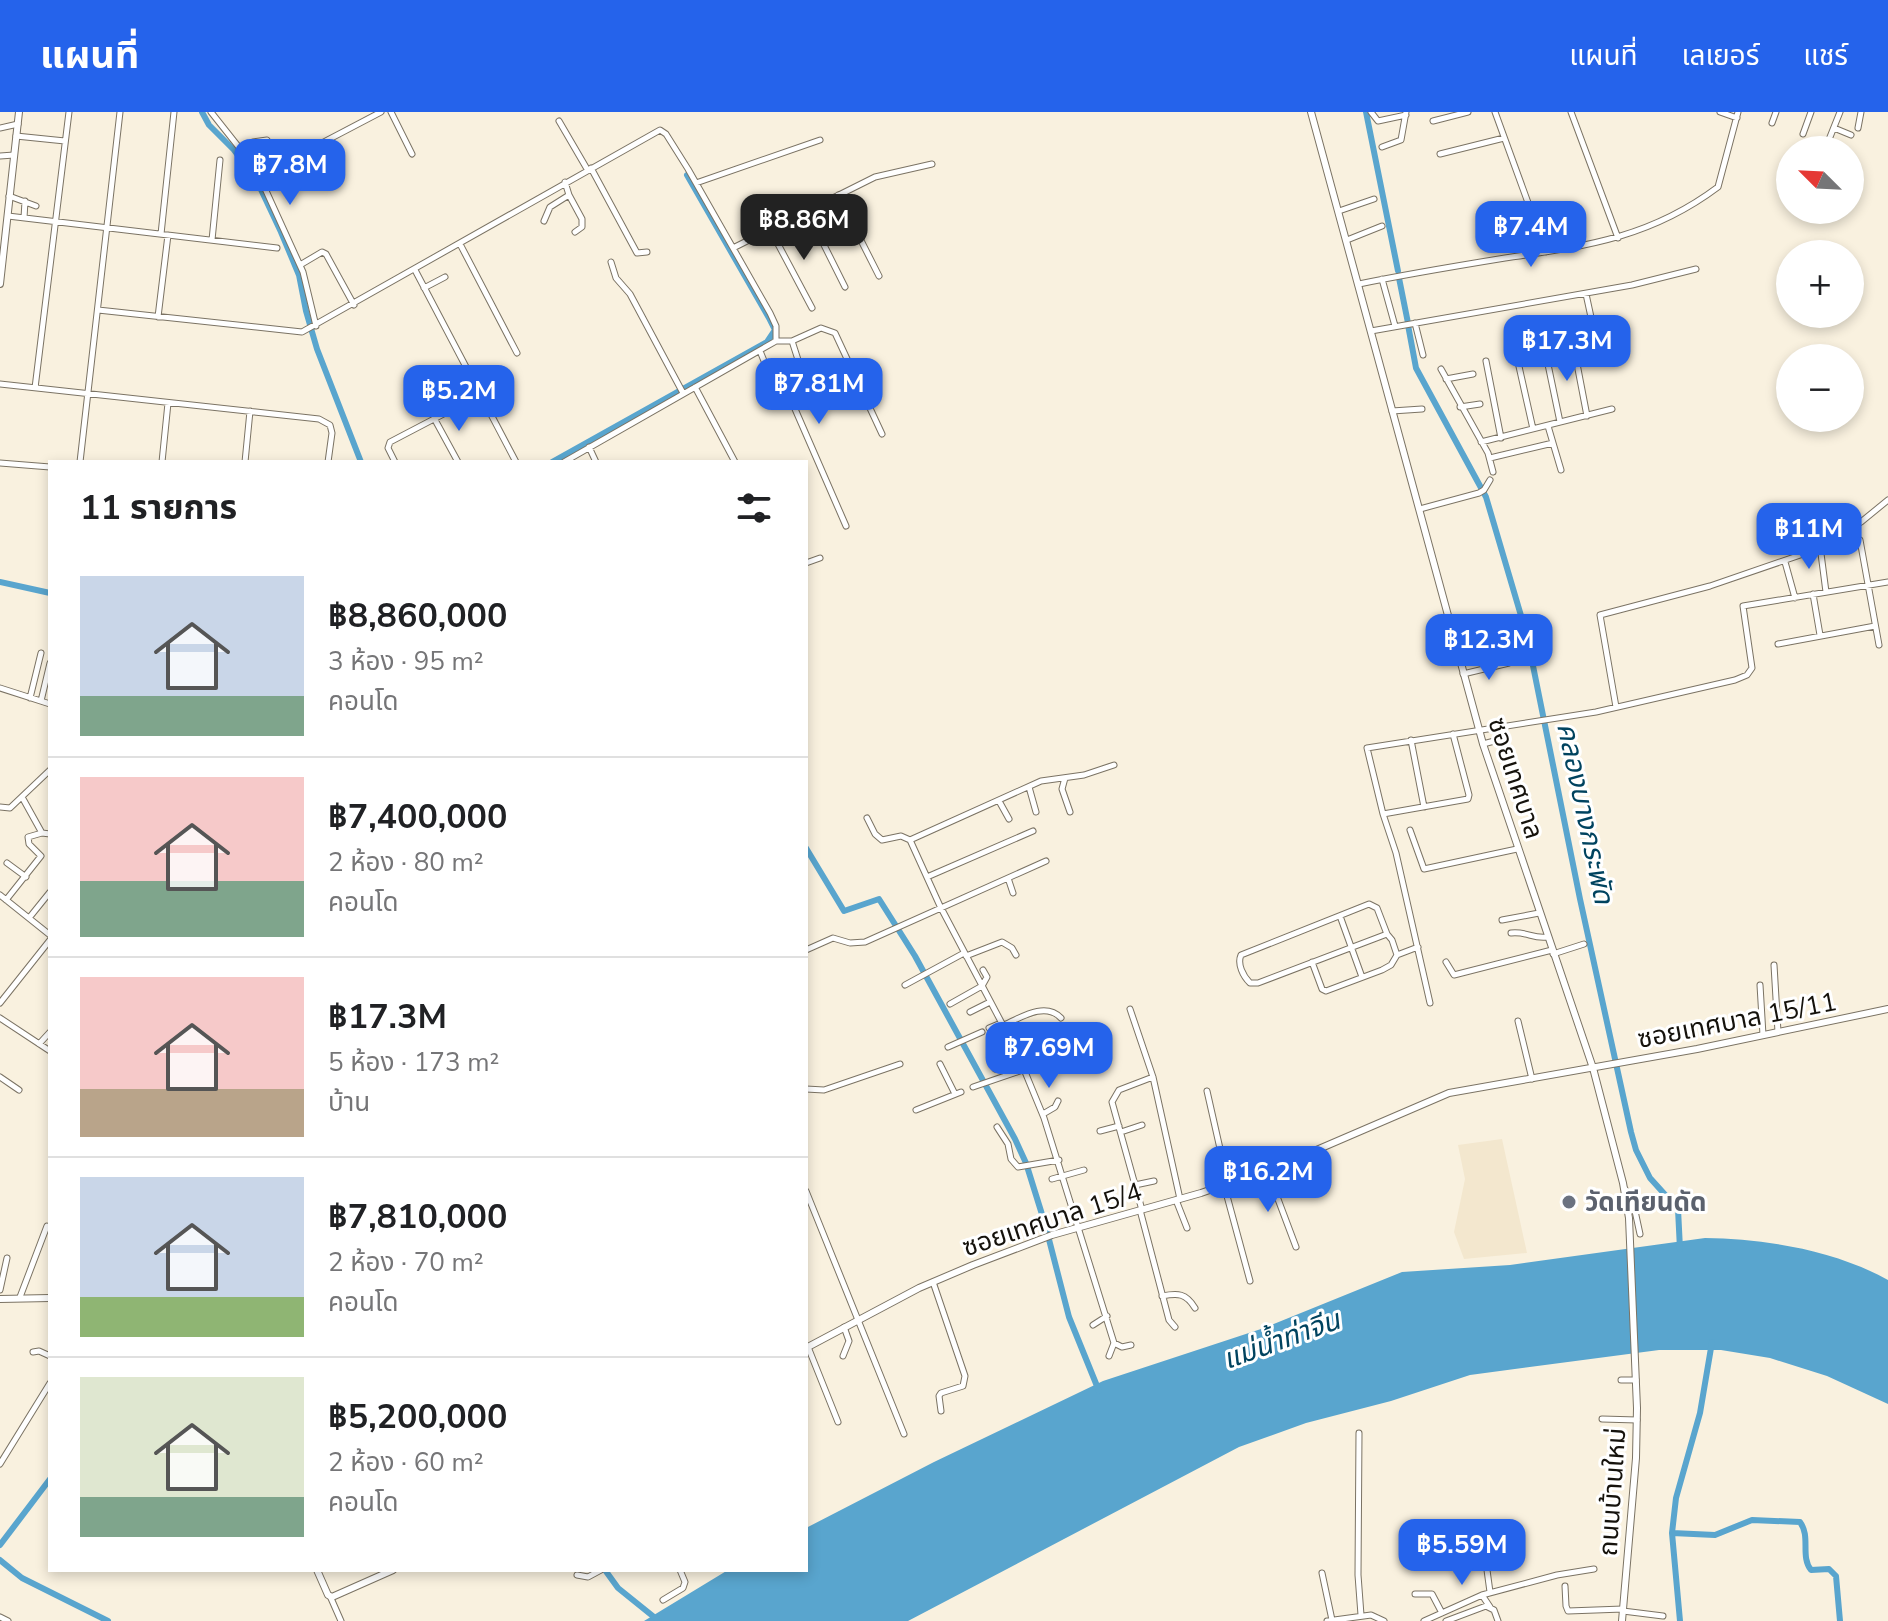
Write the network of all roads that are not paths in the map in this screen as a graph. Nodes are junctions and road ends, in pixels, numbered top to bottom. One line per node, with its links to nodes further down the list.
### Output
1 (19, 112): 23 (street)
2 (69, 112): 33 (street)
3 (120, 112): 61 (street)
4 (174, 112): 64 (street)
5 (211, 112): 35 (street)
6 (391, 112): 36 (street)
7 (1311, 112): 55 (street, ซอยเทศบาล)
8 (1371, 112): 18 (street)
9 (1468, 112): 21 (street)
10 (1495, 112): 31 (street)
11 (1571, 112): 65 (street)
12 (1720, 112): 19 (street)
13 (1776, 112): 22 (street)
14 (1811, 112): 27 (street)
15 (1840, 112): 25 (street)
16 (1861, 112): 26 (street)
17 (377, 113): 41 (street)
18 (1406, 113): 34 (street)
19 (1738, 115): 65 (street)
20 (559, 121): 43 (street)
21 (1433, 121)
22 (1772, 123)
23 (18, 124): 24 (street); 29 (street)
24 (0, 128)
25 (1834, 128): 28 (street); 30 (street)
26 (1858, 128)
27 (1803, 134)
28 (1851, 135)
29 (16, 136): 33 (street); 38 (street)
30 (1831, 136)
31 (1504, 138): 37 (street); 72 (street)
32 (820, 140): 46 (street)
33 (65, 141): 59 (street)
34 (1382, 147)
35 (239, 148): 41 (street); 44 (street)
36 (412, 154)
37 (1440, 154)
38 (14, 155): 39 (street); 49 (street)
39 (0, 156)
40 (220, 160): 66 (street)
41 (281, 164): 44 (street)
42 (932, 164): 48 (street)
43 (589, 168): 45 (street); 46 (street); 71 (street)
44 (259, 176): 74 (street)
45 (565, 182): 47 (street); 68 (street)
46 (696, 183): 70 (street)
47 (569, 195): 58 (street); 63 (street)
48 (838, 195): 54 (street); 77 (street)
49 (9, 198): 51 (street); 52 (street); 56 (street)
50 (1374, 199): 55 (street)
51 (25, 201): 53 (street); 57 (street)
52 (0, 205)
53 (36, 206)
54 (807, 211): 62 (street); 82 (street)
55 (1339, 211): 67 (street, ซอยเทศบาล)
56 (8, 216): 57 (street); 80 (street)
57 (24, 218): 59 (street)
58 (544, 221)
59 (56, 222): 61 (street); 109 (street)
60 (1382, 226): 67 (street)
61 (108, 228): 64 (street); 87 (street)
62 (770, 229): 70 (street); 86 (street)
63 (575, 232)
64 (164, 235): 66 (street); 88 (street)
65 (1618, 238): 72 (street)
66 (212, 240): 69 (street)
67 (1347, 240): 81 (street, ซอยเทศบาล)
68 (460, 244): 76 (street); 99 (street)
69 (277, 248)
70 (733, 248): 94 (street)
71 (647, 252)
72 (1546, 252): 79 (street)
73 (611, 262): 110 (street)
74 (300, 265): 85 (street); 91 (street)
75 (1696, 269): 84 (street)
76 (415, 270): 83 (street); 85 (street)
77 (879, 276)
78 (445, 277): 83 (street)
79 (1382, 279): 81 (street); 90 (street)
80 (0, 284)
81 (1359, 284): 92 (street, ซอยเทศบาล)
82 (845, 287)
83 (424, 288): 113 (street)
84 (1586, 294): 89 (street); 93 (street)
85 (354, 305): 91 (street)
86 (812, 308)
87 (98, 310): 88 (street); 112 (street)
88 (158, 317): 91 (street)
89 (1415, 323): 90 (street); 101 (street)
90 (1395, 326): 92 (street)
91 (315, 327)
92 (1371, 331): 120 (street, ซอยเทศบาล)
93 (1594, 331)
94 (776, 341): 95 (street); 98 (street)
95 (792, 341): 126 (street); 149 (street)
96 (1573, 343): 121 (street)
97 (1545, 350): 123 (street)
98 (760, 351): 108 (street); 111 (street)
99 (517, 353)
100 (1516, 353): 125 (street)
101 (1423, 355)
102 (1486, 361): 127 (street)
103 (1441, 369): 105 (street)
104 (1473, 374): 105 (street)
105 (1446, 379): 116 (street)
106 (0, 384): 109 (street)
107 (497, 386): 113 (street)
108 (695, 387): 110 (street); 141 (street)
109 (35, 388): 112 (street)
110 (681, 390): 130 (street)
111 (768, 391)
112 (88, 394): 114 (street); 132 (street)
113 (480, 395): 122 (street); 138 (street)
114 (168, 403): 119 (street); 133 (street)
115 (1480, 404): 116 (street)
116 (1460, 407): 128 (street)
117 (1422, 409): 120 (street)
118 (1612, 409): 121 (street)
119 (250, 411): 134 (street); 135 (street)
120 (1392, 411): 148 (street, ซอยเทศบาล)
121 (1587, 416): 123 (street)
122 (434, 418): 136 (street); 137 (street)
123 (1560, 422): 124 (street)
124 (1548, 426): 125 (street); 129 (street)
125 (1533, 429): 127 (street)
126 (882, 434)
127 (1501, 438): 128 (street)
128 (1481, 442): 131 (street)
129 (1553, 443): 131 (street); 144 (street)
130 (589, 447): 139 (street); 140 (street)
131 (1490, 458): 145 (street)
132 (80, 460)
133 (162, 460)
134 (245, 460)
135 (328, 460)
136 (394, 460)
137 (457, 460)
138 (515, 460)
139 (567, 460)
140 (595, 460)
141 (734, 460)
142 (0, 463): 143 (street)
143 (48, 467)
144 (1561, 470)
145 (1493, 472)
146 (1490, 480): 148 (street)
147 (1888, 500): 151 (street)
148 (1420, 509): 167 (street, ซอยเทศบาล)
149 (846, 526)
150 (1860, 540): 156 (street)
151 (1820, 546): 154 (street); 157 (street)
152 (820, 558): 153 (street)
153 (808, 562)
154 (1785, 562): 159 (street); 172 (street)
155 (1888, 582): 156 (street)
156 (1869, 585): 157 (street); 160 (street)
157 (1826, 592): 158 (street)
158 (1813, 594): 159 (street); 161 (street)
159 (1795, 598): 172 (street)
160 (1876, 626): 161 (street); 163 (street)
161 (1820, 635): 162 (street)
162 (1778, 644)
163 (1879, 645)
164 (41, 653): 169 (street)
165 (1509, 663): 167 (street)
166 (48, 671): 170 (street)
167 (1463, 674): 174 (street, ซอยเทศบาล)
168 (0, 688): 169 (street)
169 (30, 698): 170 (street)
170 (41, 701): 171 (street)
171 (48, 703)
172 (1616, 707): 173 (street)
173 (1502, 725): 174 (street); 177 (street)
174 (1479, 729): 175 (street); 177 (street, ซอยเทศบาล)
175 (1453, 734): 176 (street); 185 (street)
176 (1411, 740): 185 (street); 188 (street)
177 (1483, 744): 196 (street, ซอยเทศบาล)
178 (1114, 765): 180 (street)
179 (48, 772): 182 (street)
180 (1065, 778): 181 (street); 187 (street)
181 (1029, 787): 183 (street); 186 (street)
182 (22, 797): 184 (street); 193 (street)
183 (999, 801): 190 (street); 195 (street)
184 (0, 807)
185 (1424, 807): 188 (street)
186 (1036, 812)
187 (1070, 812)
188 (1383, 814): 218 (street)
189 (867, 818): 195 (street)
190 (1009, 819)
191 (1410, 830): 196 (street)
192 (1033, 831): 200 (street)
193 (42, 833): 194 (street); 199 (street)
194 (48, 834)
195 (910, 840): 200 (street)
196 (1517, 849): 207 (street, ซอยเทศบาล)
197 (1046, 861): 201 (street)
198 (7, 863): 199 (street)
199 (26, 877): 205 (street)
200 (927, 877): 206 (street)
201 (1008, 878): 202 (street); 206 (street)
202 (1013, 893)
203 (48, 894): 209 (street)
204 (0, 895): 205 (street)
205 (6, 900): 209 (street)
206 (940, 906): 219 (street); 221 (street)
207 (1539, 913): 210 (street); 214 (street, ซอยเทศบาล)
208 (1340, 916): 212 (street); 217 (street); 224 (street)
209 (29, 918): 213 (street)
210 (1502, 920)
211 (1511, 933): 214 (street)
212 (1387, 934): 217 (street); 223 (street)
213 (48, 936)
214 (1547, 937): 220 (street, ซอยเทศบาล)
215 (48, 941): 233 (street)
216 (1584, 944): 220 (street)
217 (1352, 946): 224 (street); 228 (street)
218 (1418, 947): 223 (street); 234 (street)
219 (808, 949)
220 (1552, 952): 225 (street); 255 (street, ซอยเทศบาล)
221 (965, 954): 222 (street); 229 (street); 231 (street)
222 (1016, 955)
223 (1397, 955): 228 (street)
224 (1312, 962): 228 (street)
225 (1446, 962)
226 (1774, 965): 245 (street)
227 (983, 970): 231 (street)
228 (1362, 977)
229 (905, 985)
230 (1760, 985): 247 (street)
231 (982, 986): 232 (street); 235 (street)
232 (990, 1002): 238 (street); 242 (street)
233 (0, 1003)
234 (1430, 1003)
235 (950, 1004)
236 (1130, 1009): 259 (street)
237 (1888, 1009): 245 (street, ซอยเทศบาล 15/11)
238 (970, 1012)
239 (0, 1018): 248 (street)
240 (1061, 1018): 242 (street)
241 (1518, 1021): 260 (street)
242 (1002, 1024): 243 (street); 251 (street)
243 (989, 1028)
244 (982, 1032): 249 (street)
245 (1778, 1032): 247 (street, ซอยเทศบาล 15/11)
246 (48, 1034): 248 (street)
247 (1763, 1035): 255 (street, ซอยเทศบาล 15/11)
248 (39, 1044): 250 (street)
249 (948, 1047)
250 (48, 1050)
251 (1016, 1050): 256 (street); 257 (street)
252 (1078, 1051): 257 (street)
253 (900, 1064): 262 (street)
254 (940, 1064): 266 (street)
255 (1593, 1068): 260 (street, ซอยเทศบาล 15/4); 280 (street, ซอยเทศบาล)
256 (995, 1069)
257 (1024, 1069): 261 (street); 267 (street)
258 (0, 1077): 263 (street)
259 (1153, 1077): 270 (street); 282 (street)
260 (1532, 1079): 274 (street, ซอยเทศบาล 15/4)
261 (979, 1085)
262 (808, 1089)
263 (19, 1090)
264 (1207, 1091): 278 (street)
265 (1058, 1101): 267 (street)
266 (916, 1110)
267 (1043, 1114): 272 (street)
268 (1142, 1125): 270 (street)
269 (997, 1127): 272 (street)
270 (1120, 1129): 271 (street); 279 (street)
271 (1100, 1131)
272 (1059, 1160): 275 (street)
273 (1084, 1170): 275 (street)
274 (1267, 1170): 278 (street, ซอยเทศบาล 15/4); 288 (street)
275 (1064, 1176): 276 (street); 285 (street)
276 (1052, 1179)
277 (1154, 1181): 279 (street)
278 (1226, 1184): 282 (street, ซอยเทศบาล 15/4); 290 (street)
279 (1135, 1185): 283 (street)
280 (1624, 1188): 287 (street); 311 (street, ซอยเทศบาล)
281 (808, 1196): 299 (street)
282 (1178, 1200): 283 (street, ซอยเทศบาล 15/4); 286 (street)
283 (1141, 1210): 285 (street, ซอยเทศบาล 15/4); 293 (street)
284 (47, 1226): 294 (street)
285 (1080, 1228): 291 (street, ซอยเทศบาล 15/4); 298 (street)
286 (1187, 1228)
287 (1640, 1234)
288 (1296, 1247)
289 (7, 1258): 292 (street)
290 (1250, 1281)
291 (933, 1282): 299 (street, ซอยเทศบาล 15/4); 315 (street)
292 (0, 1290)
293 (1162, 1296): 297 (street); 302 (street)
294 (20, 1297): 295 (street); 296 (street)
295 (48, 1298)
296 (0, 1299)
297 (1195, 1308)
298 (1107, 1316): 300 (street); 303 (street)
299 (857, 1321): 301 (street, ซอยเทศบาล 15/4); 320 (street)
300 (1093, 1325)
301 (844, 1327): 305 (street, ซอยเทศบาล 15/4); 309 (street)
302 (1175, 1327)
303 (1114, 1343): 304 (street); 310 (street)
304 (1131, 1345)
305 (808, 1347)
306 (808, 1350): 318 (street)
307 (33, 1352): 308 (street)
308 (48, 1355)
309 (843, 1356)
310 (1109, 1356)
311 (1636, 1365): 313 (street, ถนนบ้านใหม่)
312 (1621, 1380): 313 (street)
313 (1636, 1380): 317 (street, ถนนบ้านใหม่)
314 (48, 1386): 322 (street)
315 (941, 1411)
316 (1602, 1419): 317 (street)
317 (1637, 1420): 339 (street, ถนนบ้านใหม่)
318 (838, 1422)
319 (1359, 1433): 341 (street)
320 (904, 1434)
321 (0, 1449): 322 (street)
322 (7, 1453): 323 (street)
323 (0, 1464)
324 (1594, 1569): 333 (street)
325 (1487, 1570): 333 (street)
326 (318, 1572): 336 (street)
327 (388, 1572): 336 (street)
328 (598, 1572): 331 (street)
329 (681, 1572): 337 (street)
330 (1322, 1573): 347 (street)
331 (577, 1575)
332 (1565, 1586): 339 (street)
333 (1490, 1592): 335 (street)
334 (1415, 1594): 340 (street)
335 (1482, 1595): 338 (street); 340 (street)
336 (330, 1596): 346 (street)
337 (663, 1600)
338 (1490, 1607): 349 (street); 350 (street)
339 (1623, 1610): 342 (street); 351 (street, ถนนบ้านใหม่)
340 (1442, 1613): 348 (street)
341 (1361, 1615): 344 (street); 347 (street)
342 (1663, 1616)
343 (0, 1617): 345 (street)
344 (1381, 1618)
345 (8, 1621)
346 (341, 1621)
347 (1329, 1621)
348 (1424, 1621)
349 (1446, 1621)
350 (1498, 1621)
351 (1622, 1621)

